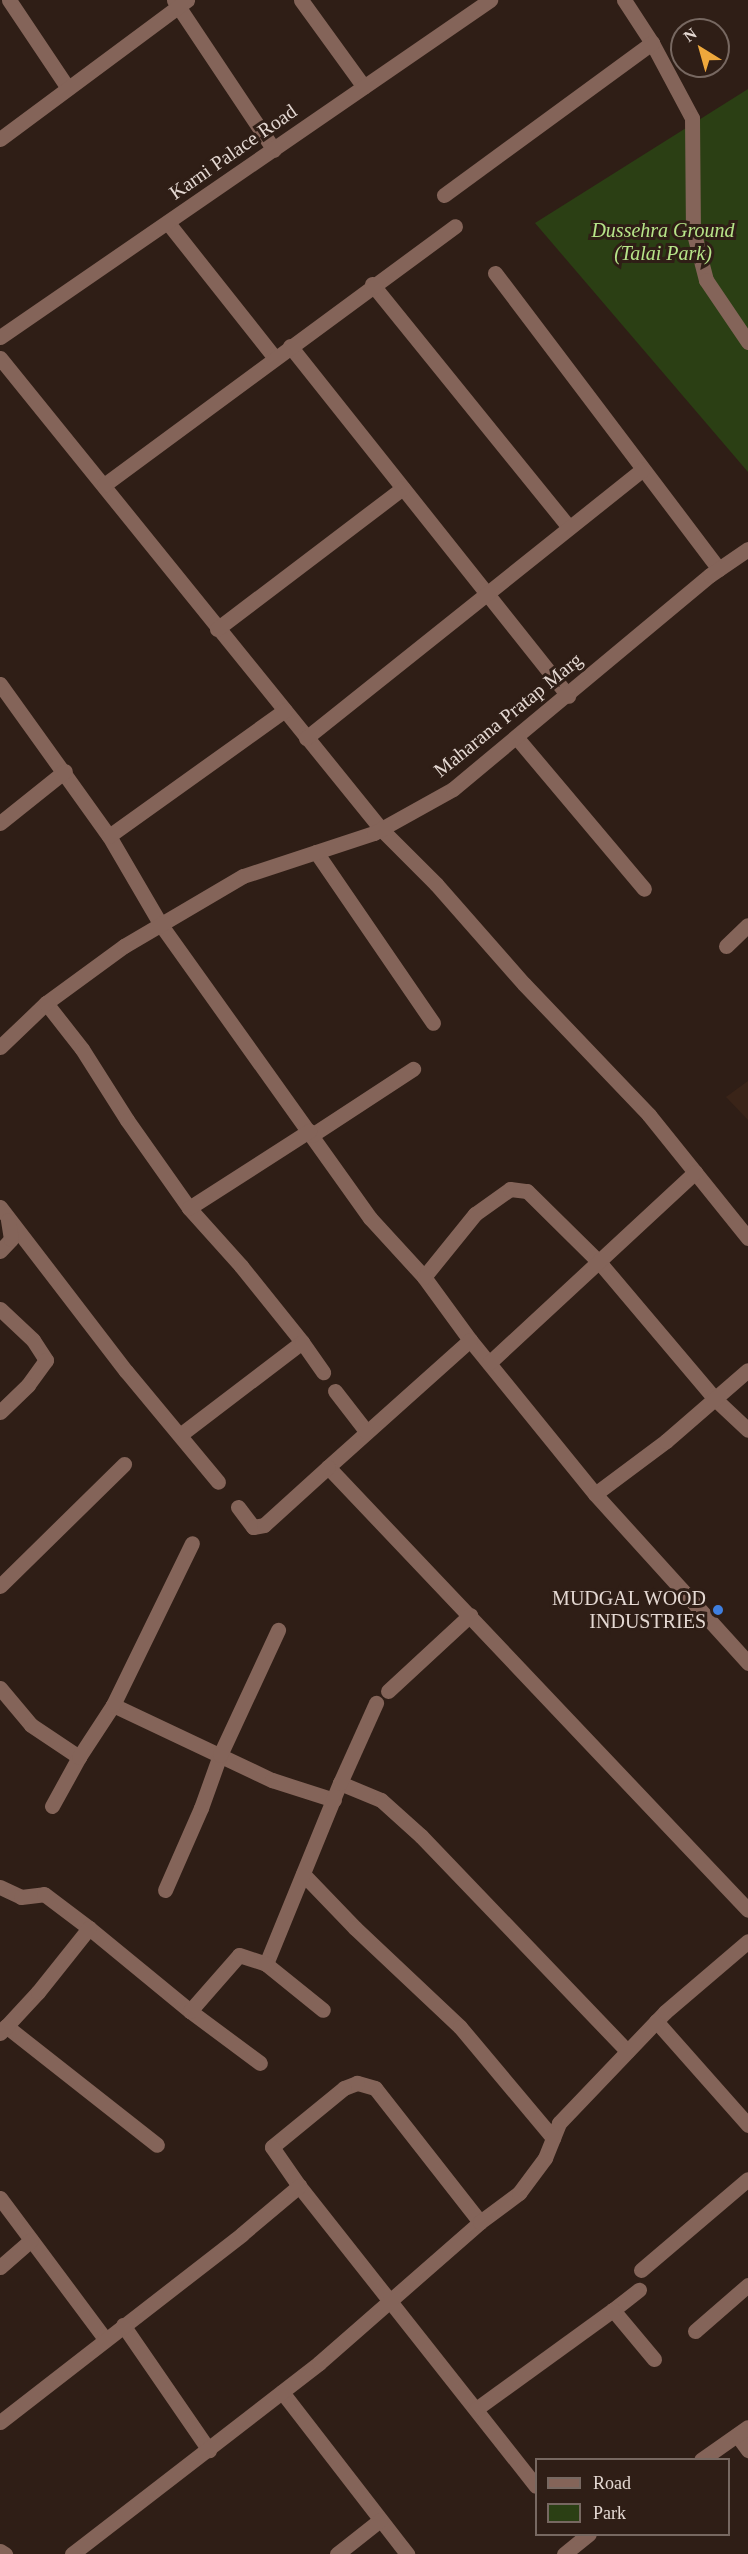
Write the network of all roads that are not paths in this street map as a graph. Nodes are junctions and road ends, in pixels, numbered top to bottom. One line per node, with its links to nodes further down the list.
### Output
1 (9, 0): 8 (street)
2 (301, 0): 7 (street)
3 (490, 0): 7 (street, Karni Palace Road)
4 (624, 0): 6 (street)
5 (180, 2): 8 (street); 10 (street)
6 (652, 43): 11 (street); 17 (street)
7 (364, 87): 10 (street, Karni Palace Road)
8 (68, 88): 9 (street)
9 (0, 139)
10 (274, 150): 12 (street, Karni Palace Road)
11 (444, 195)
12 (168, 223): 16 (street, Karni Palace Road); 20 (street)
13 (455, 226): 15 (street)
14 (495, 273): 21 (street)
15 (372, 284): 18 (street); 24 (street)
16 (0, 337)
17 (748, 342)
18 (290, 346): 20 (street); 23 (street)
19 (0, 358): 22 (street)
20 (275, 358): 22 (street)
21 (643, 468): 24 (street); 26 (street)
22 (104, 485): 28 (street)
23 (403, 488): 27 (street); 28 (street)
24 (569, 527): 27 (street)
25 (748, 549): 26 (street, Maharana Pratap Marg)
26 (719, 569): 30 (street, Maharana Pratap Marg)
27 (487, 593): 30 (street); 32 (street)
28 (217, 629): 31 (street)
29 (0, 684): 34 (street)
30 (568, 696): 33 (street, Maharana Pratap Marg)
31 (285, 710): 32 (street); 37 (street)
32 (306, 738): 36 (street)
33 (517, 738): 36 (street, Maharana Pratap Marg); 39 (street)
34 (65, 771): 35 (street); 37 (street)
35 (0, 823)
36 (381, 829): 38 (street, Maharana Pratap Marg); 48 (street)
37 (109, 836): 40 (street)
38 (316, 852): 40 (street, Maharana Pratap Marg); 44 (street)
39 (644, 889)
40 (161, 925): 43 (street, Maharana Pratap Marg); 47 (street)
41 (748, 925): 42 (street)
42 (726, 946)
43 (46, 1003): 45 (street, Maharana Pratap Marg); 49 (street)
44 (433, 1023)
45 (0, 1047)
46 (413, 1069): 47 (street)
47 (311, 1133): 49 (street); 54 (street)
48 (695, 1172): 51 (street); 53 (street)
49 (189, 1208): 57 (street)
50 (4, 1212): 52 (street); 66 (street)
51 (748, 1238)
52 (0, 1251)
53 (600, 1263): 54 (street); 58 (street); 62 (street)
54 (424, 1277): 56 (street)
55 (0, 1309): 63 (street)
56 (470, 1340): 58 (street); 65 (street)
57 (302, 1342): 60 (street); 66 (street)
58 (489, 1363): 70 (street)
59 (748, 1370): 62 (street)
60 (323, 1372)
61 (334, 1391): 65 (street)
62 (715, 1399): 64 (street); 70 (street)
63 (0, 1412)
64 (748, 1430)
65 (366, 1431): 68 (street)
66 (180, 1435): 69 (street)
67 (124, 1464): 73 (street)
68 (328, 1467): 71 (street); 74 (street)
69 (218, 1482)
70 (595, 1494): 76 (street)
71 (238, 1507)
72 (192, 1543): 80 (street)
73 (0, 1586)
74 (470, 1615): 78 (street); 89 (street)
75 (278, 1630): 81 (street)
76 (748, 1663)
77 (0, 1688): 82 (street)
78 (388, 1691)
79 (376, 1703): 83 (street)
80 (113, 1705): 81 (street); 82 (street)
81 (220, 1755): 84 (street); 88 (street)
82 (79, 1757): 85 (street)
83 (340, 1783): 84 (street); 97 (street)
84 (334, 1800): 86 (street)
85 (52, 1806)
86 (303, 1874): 92 (street); 100 (street)
87 (0, 1887): 90 (street)
88 (165, 1890)
89 (748, 1910)
90 (89, 1928): 94 (street); 96 (street)
91 (748, 1941): 95 (street)
92 (266, 1964): 93 (street); 94 (street)
93 (323, 2010)
94 (190, 2011): 98 (street)
95 (656, 2021): 97 (street); 99 (street)
96 (3, 2030): 101 (street)
97 (627, 2051): 100 (street)
98 (260, 2063)
99 (748, 2126)
100 (553, 2138): 105 (street)
101 (157, 2145)
102 (748, 2179): 108 (street)
103 (299, 2186): 105 (street); 111 (street); 113 (street)
104 (0, 2198): 106 (street)
105 (480, 2222): 111 (street)
106 (31, 2240): 107 (street); 115 (street)
107 (0, 2267)
108 (640, 2270)
109 (748, 2285): 114 (street)
110 (639, 2290): 112 (street)
111 (390, 2301): 117 (street); 118 (street)
112 (613, 2310): 116 (street); 118 (street)
113 (123, 2325): 115 (street); 121 (street)
114 (695, 2331)
115 (105, 2339): 119 (street)
116 (654, 2359)
117 (282, 2392): 121 (street); 125 (street)
118 (476, 2409): 124 (street)
119 (0, 2422)
120 (743, 2431): 122 (street); 123 (street)
121 (209, 2450): 127 (street)
122 (748, 2450)
123 (704, 2458)
124 (535, 2483)
125 (380, 2520): 132 (street); 133 (street)
126 (581, 2537): 134 (street)
127 (93, 2538): 130 (street); 131 (street)
128 (0, 2551): 129 (street)
129 (5, 2554)
130 (72, 2554)
131 (94, 2554)
132 (337, 2554)
133 (407, 2554)
134 (564, 2554)

